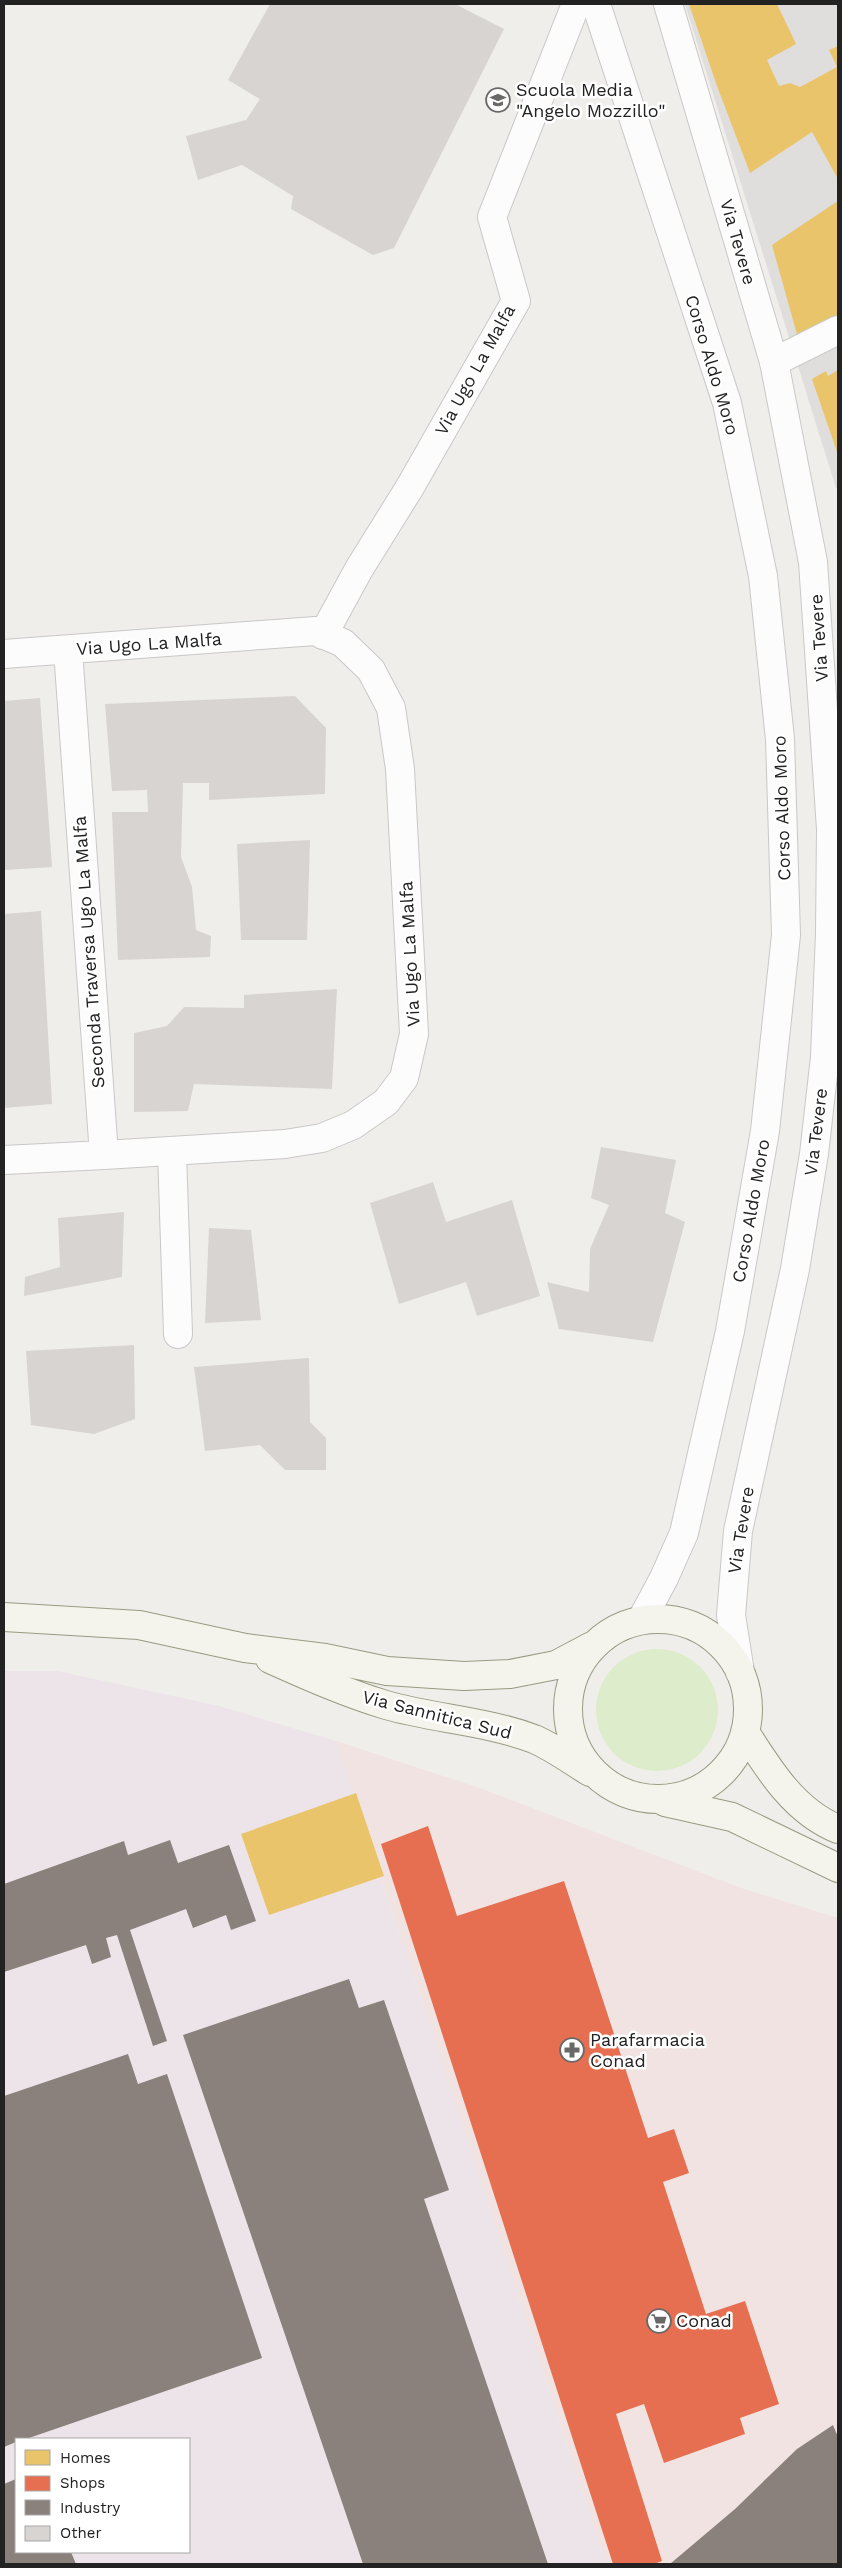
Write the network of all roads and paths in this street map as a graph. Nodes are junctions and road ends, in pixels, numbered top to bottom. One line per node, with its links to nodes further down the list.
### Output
1 (576, 4): 6 (street, Via Ugo La Malfa)
2 (596, 4): 14 (street, Corso Aldo Moro)
3 (668, 4): 5 (street, Via Tevere)
4 (838, 330): 5 (street)
5 (774, 362): 17 (street, Via Tevere)
6 (324, 635): 7 (street, Via Ugo La Malfa); 9 (street, Via Ugo La Malfa)
7 (68, 650): 8 (street, Via Ugo La Malfa); 10 (street, Seconda Traversa Ugo La Malfa)
8 (4, 654)
9 (172, 1152): 10 (street, Via Ugo La Malfa); 12 (street)
10 (104, 1155): 11 (street)
11 (4, 1160)
12 (178, 1334)
13 (4, 1617): 16 (main road, Via Sannitica Sud)
14 (642, 1619): 15 (main road); 17 (main road)
15 (592, 1646): 16 (main road, Via Sannitica Sud); 19 (main road)
16 (245, 1648): 19 (main road, Via Sannitica Sud)
17 (740, 1672): 18 (main road)
18 (746, 1732): 20 (main road); 21 (main road)
19 (598, 1777): 20 (main road, Via Sannitica Sud)
20 (654, 1800): 22 (main road)
21 (838, 1829)
22 (838, 1868)

